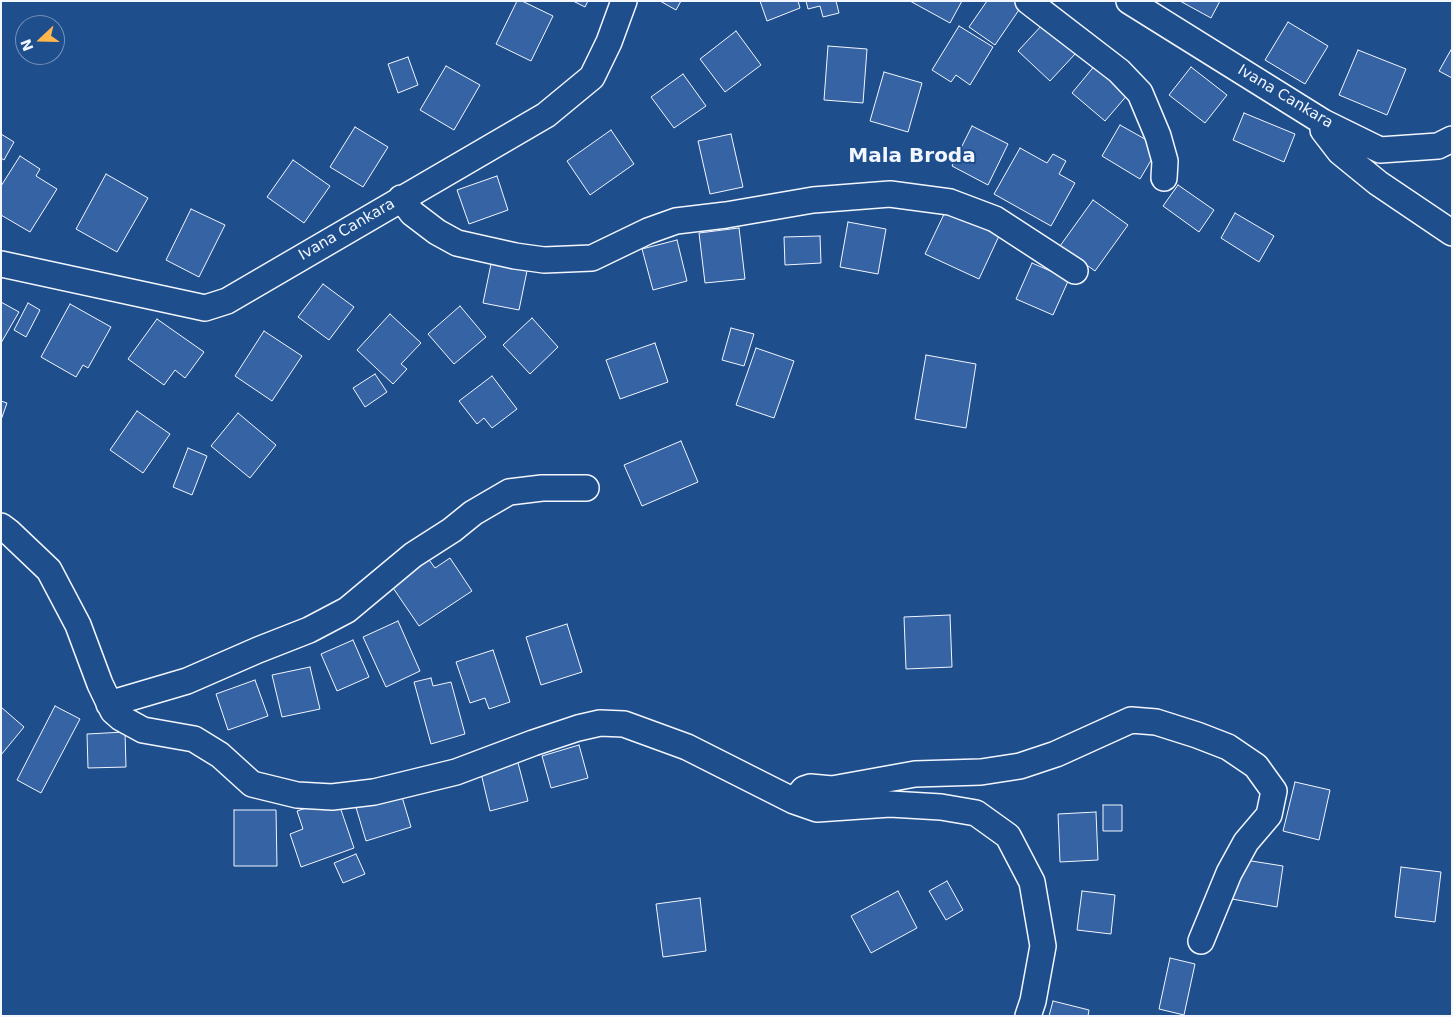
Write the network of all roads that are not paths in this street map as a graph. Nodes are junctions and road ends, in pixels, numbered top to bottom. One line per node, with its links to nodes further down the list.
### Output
1 (624, 1): 7 (street, Ivana Cankara)
2 (1028, 1): 6 (street)
3 (1128, 1): 4 (street, Ivana Cankara)
4 (1323, 122): 5 (street, Ivana Cankara); 8 (street)
5 (1452, 140)
6 (1164, 178)
7 (401, 198): 9 (street, Ivana Cankara); 10 (street)
8 (1452, 233)
9 (1, 264)
10 (1075, 271)
11 (586, 488): 13 (street)
12 (1, 526): 13 (street)
13 (109, 704): 14 (street)
14 (794, 801): 15 (street); 16 (street)
15 (1201, 941)
16 (1028, 1016)

